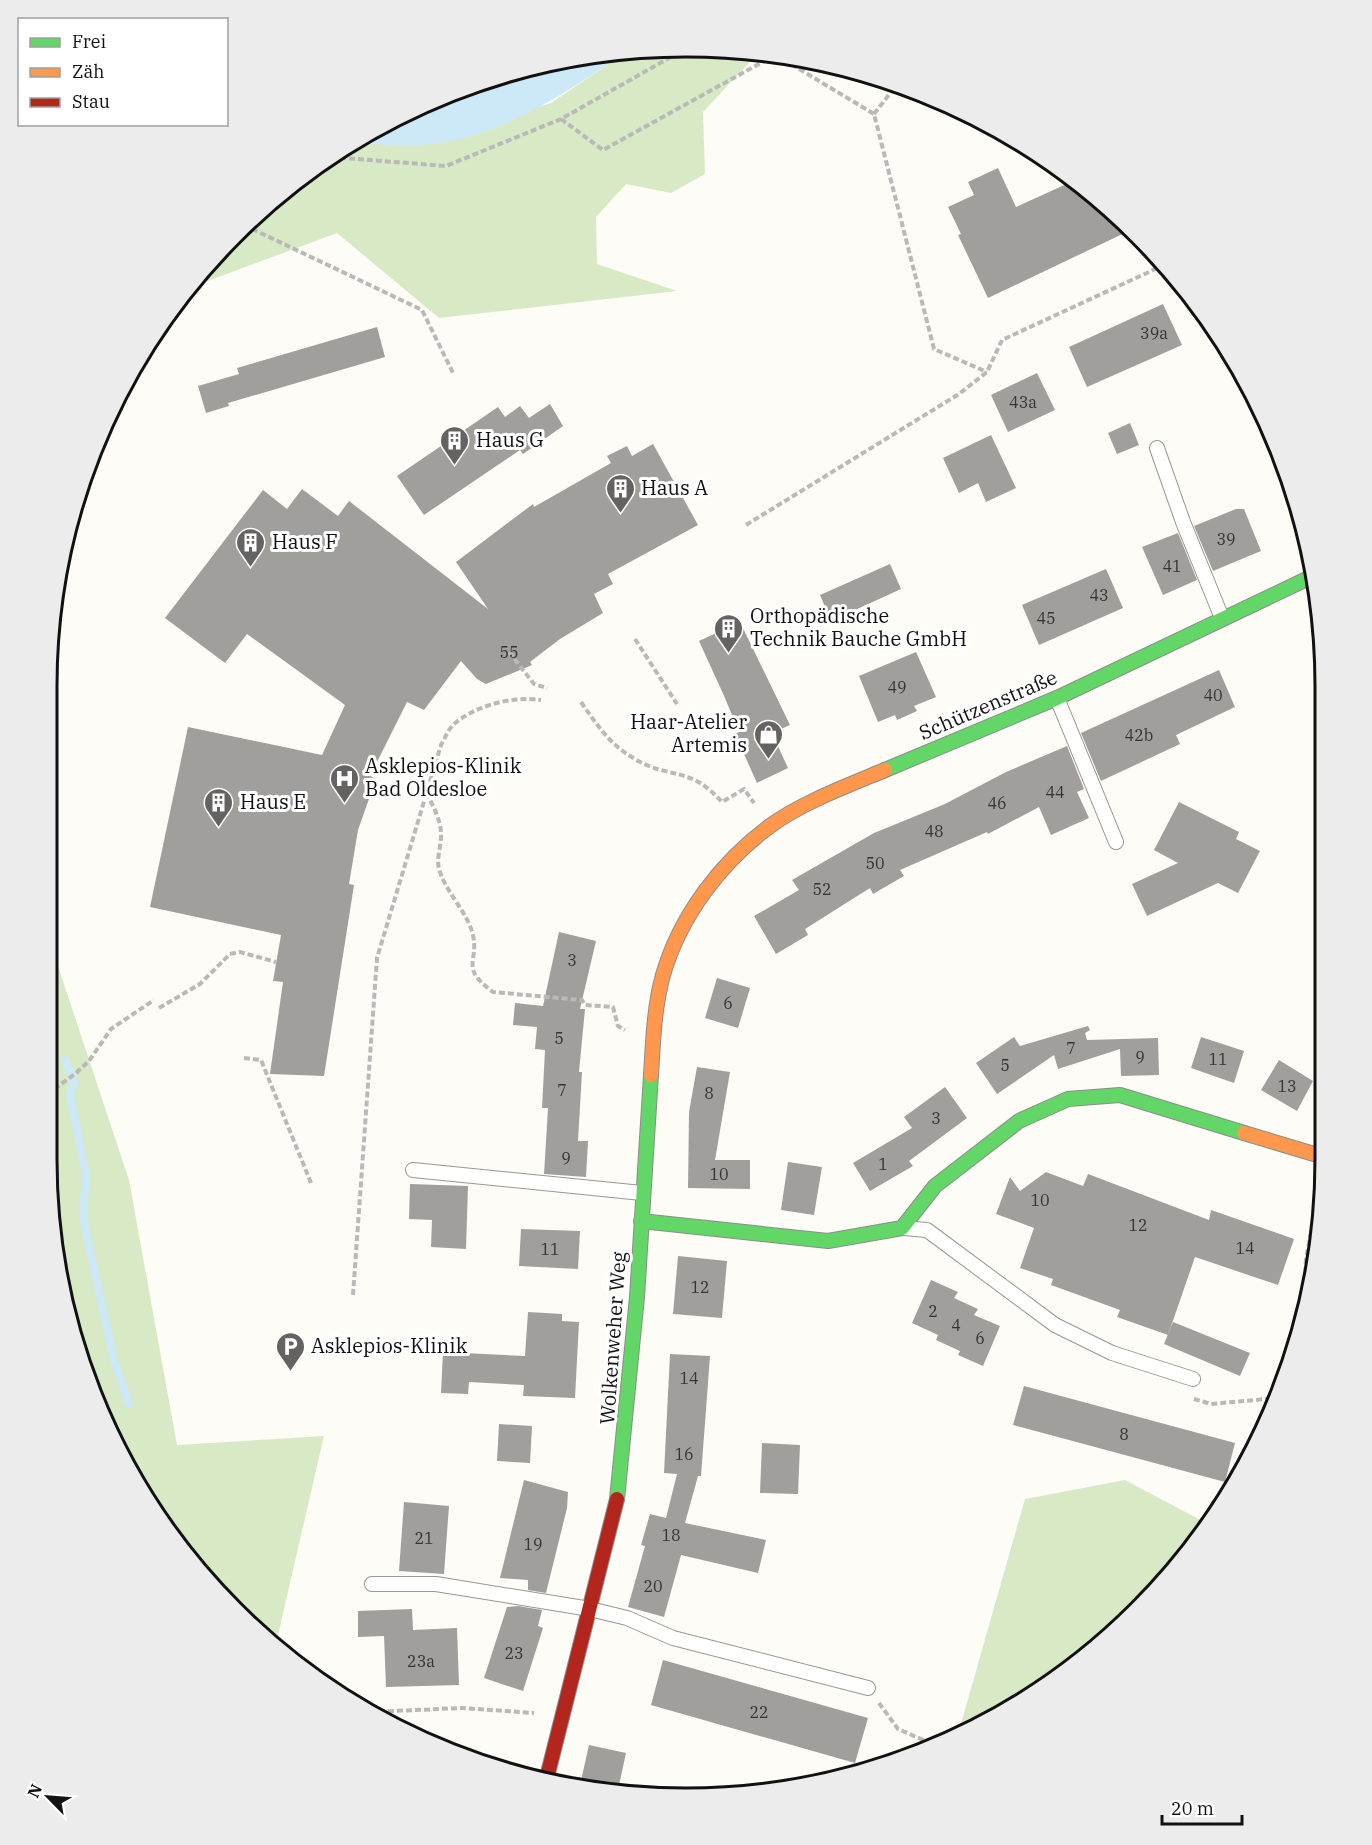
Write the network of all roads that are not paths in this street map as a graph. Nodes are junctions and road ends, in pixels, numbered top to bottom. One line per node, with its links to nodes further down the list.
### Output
1 (1157, 448): 3 (lane)
2 (1306, 579): 3 (street, Schützenstraße)
3 (1222, 618): 4 (street, Schützenstraße)
4 (1057, 698): 5 (lane); 6 (street, Schützenstraße)
5 (1116, 842)
6 (701, 898): 9 (street, Wolkenweher Weg)
7 (1315, 1154): 11 (street)
8 (413, 1170): 9 (lane)
9 (642, 1193): 10 (street, Wolkenweher Weg)
10 (641, 1221): 11 (street); 14 (street, Wolkenweher Weg)
11 (902, 1228): 12 (lane)
12 (1193, 1379)
13 (372, 1584): 14 (lane)
14 (590, 1609): 15 (lane); 16 (street, Wolkenweher Weg)
15 (868, 1688)
16 (548, 1773)

